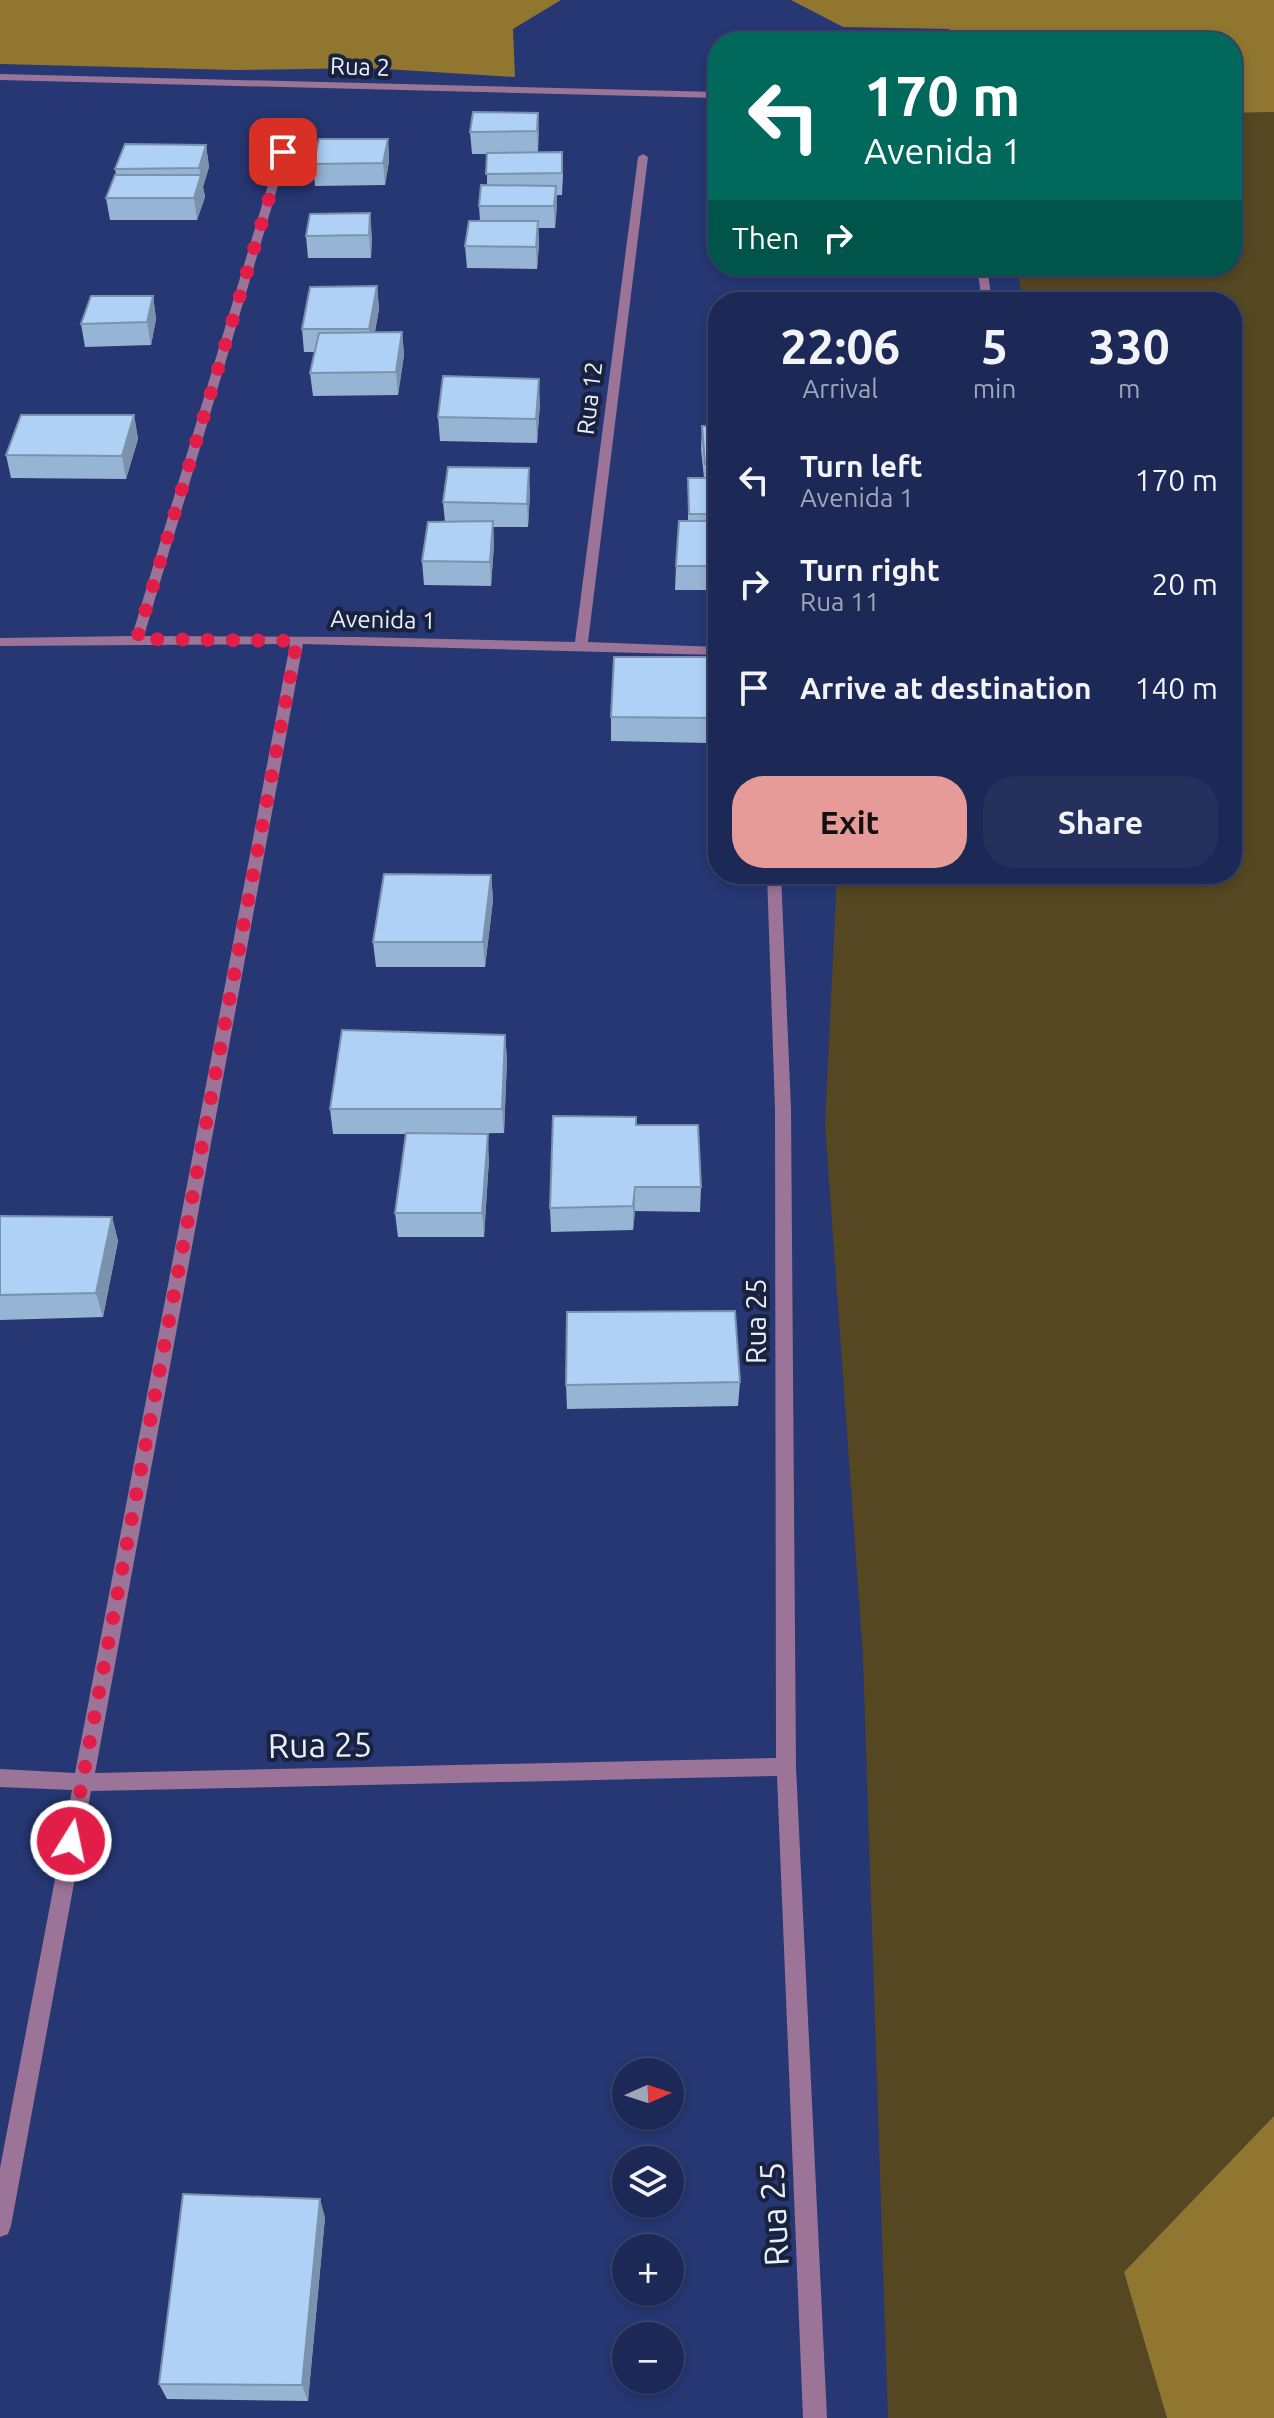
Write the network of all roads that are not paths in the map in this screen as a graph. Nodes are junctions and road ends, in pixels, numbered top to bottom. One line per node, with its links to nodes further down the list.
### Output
1 (0, 77): 2 (street, Rua 2)
2 (708, 95)
3 (283, 152): 5 (street)
4 (643, 157): 8 (street, Rua 12)
5 (137, 639): 6 (street, Avenida 1); 7 (street, Avenida 1)
6 (297, 641): 8 (street, Avenida 1); 13 (street)
7 (0, 642)
8 (581, 645): 9 (street, Avenida 1)
9 (708, 651)
10 (774, 884): 11 (street, Rua 25)
11 (786, 1767): 13 (street, Rua 25); 15 (street, Rua 25)
12 (0, 1778): 13 (street, Rua 25)
13 (82, 1782): 14 (street)
14 (0, 2226)
15 (815, 2418)

